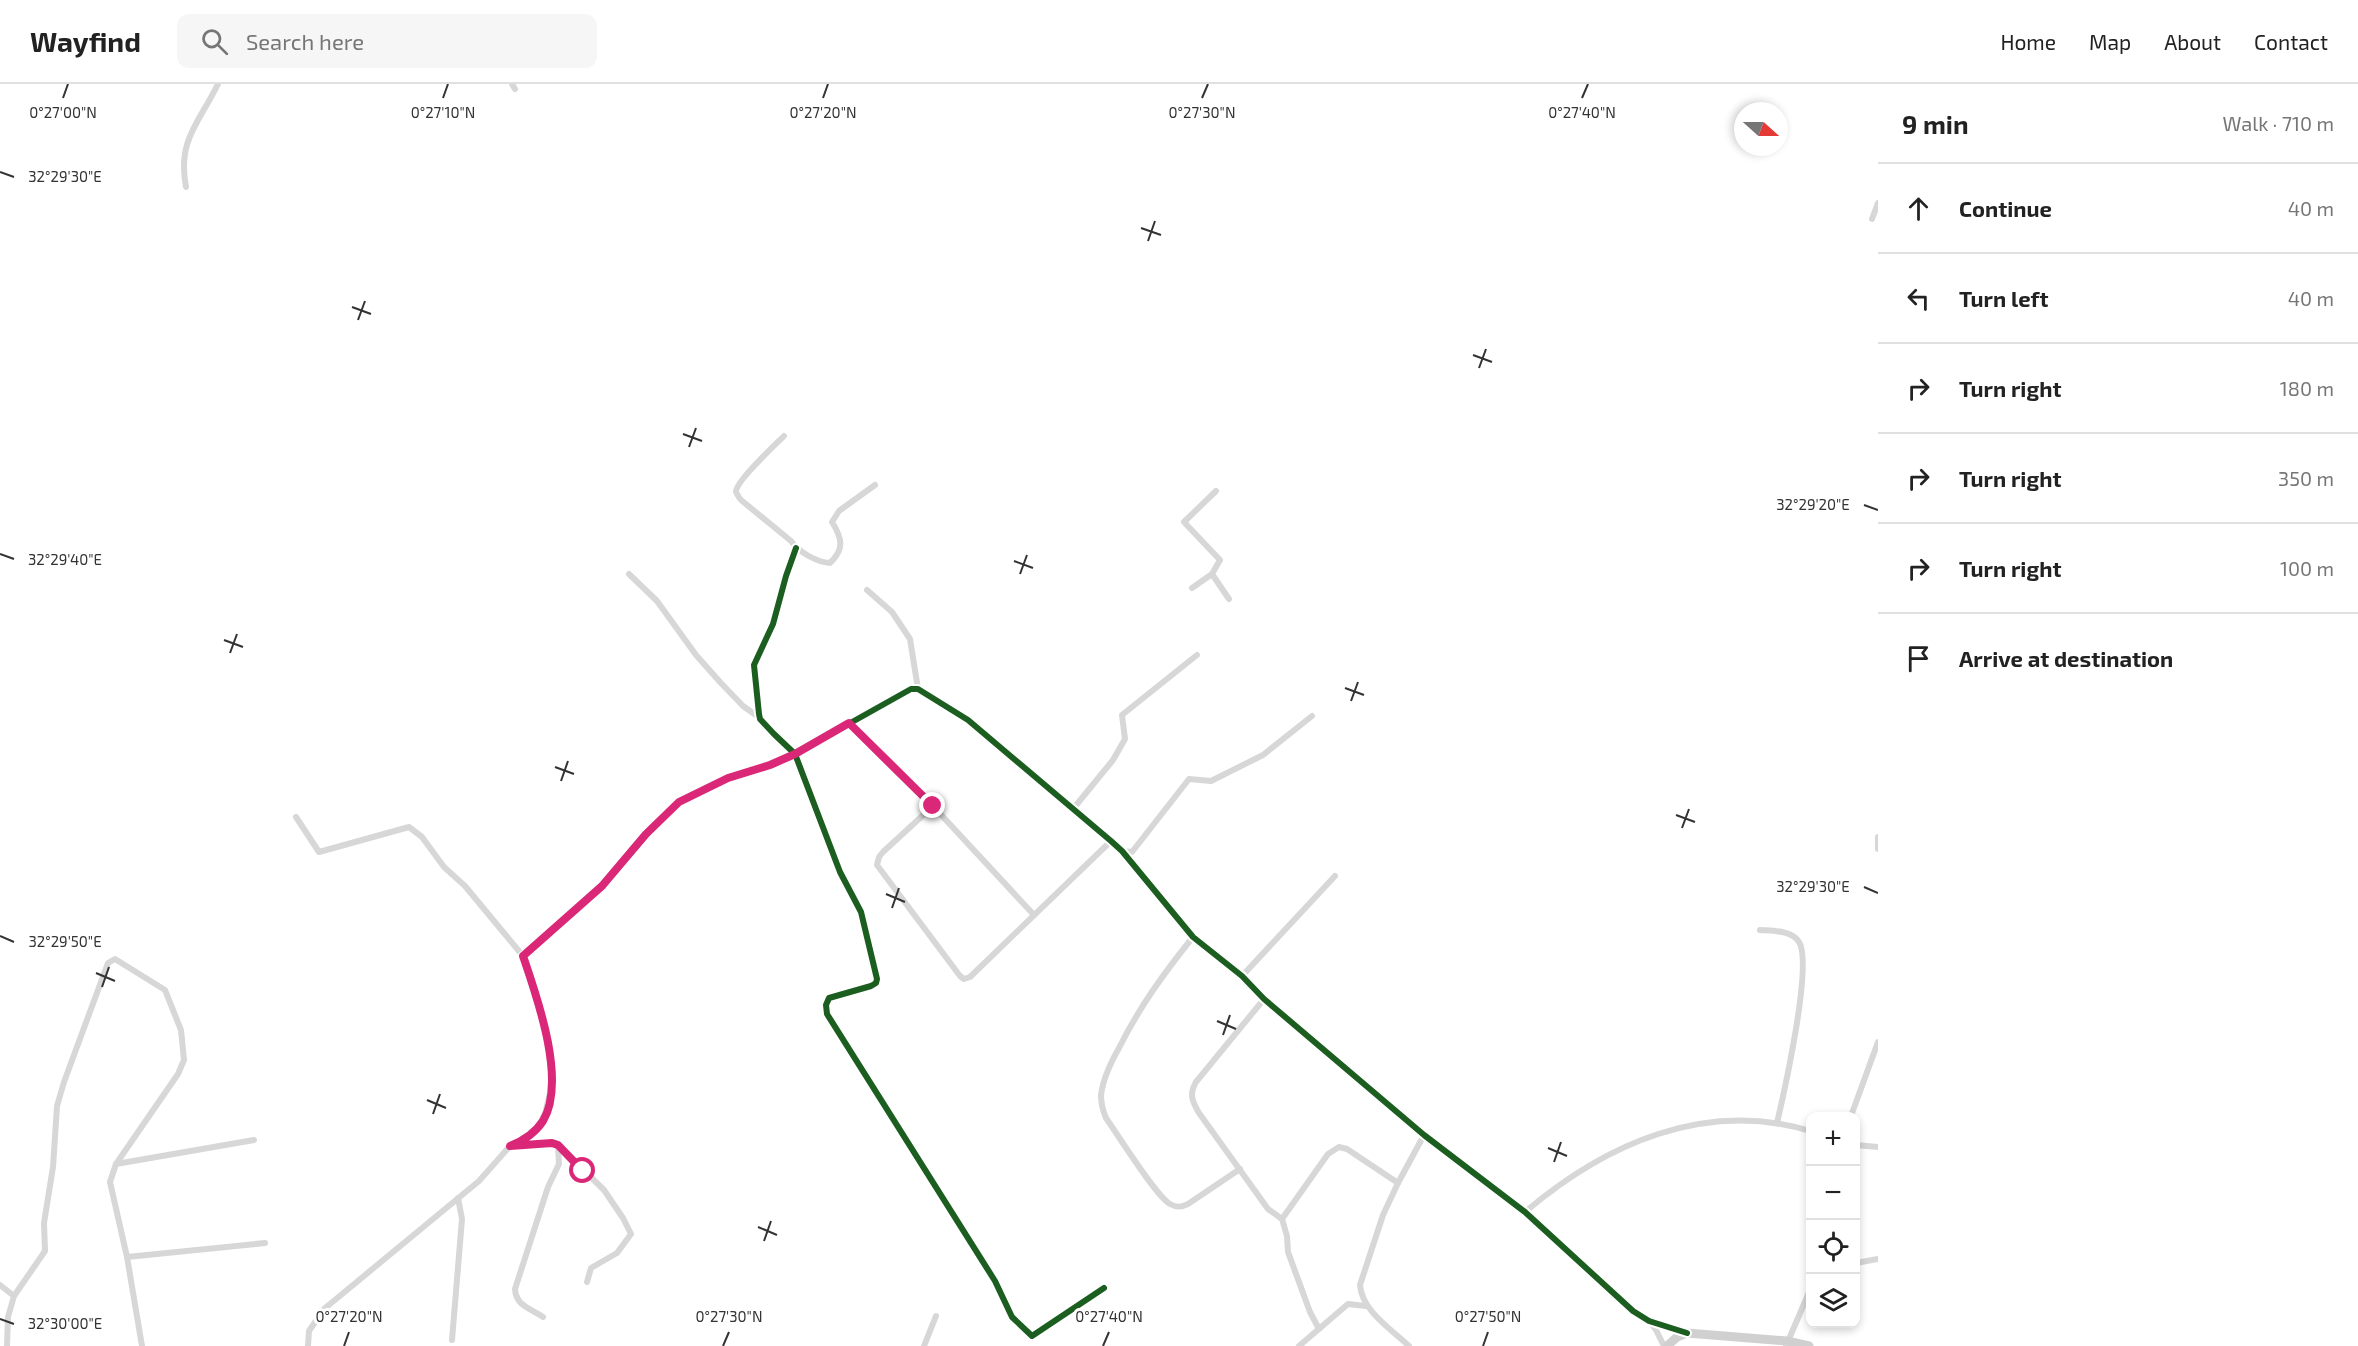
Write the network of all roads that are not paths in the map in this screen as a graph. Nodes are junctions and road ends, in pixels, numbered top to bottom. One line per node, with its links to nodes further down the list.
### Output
1 (218, 84): 2 (street)
2 (186, 187)
3 (1878, 203): 4 (street)
4 (1872, 219)
5 (784, 436): 8 (street)
6 (875, 485): 8 (street)
7 (1216, 491): 10 (street)
8 (796, 548): 17 (street)
9 (629, 574): 17 (street)
10 (1212, 574): 11 (street); 13 (street)
11 (1192, 588)
12 (867, 590): 15 (street)
13 (1229, 599)
14 (1197, 655): 21 (street)
15 (918, 689): 18 (street); 21 (street)
16 (1312, 716): 26 (street)
17 (760, 719): 19 (street)
18 (849, 723): 19 (street); 20 (street)
19 (795, 754): 31 (street); 56 (street)
20 (933, 806): 28 (street); 28 (street)
21 (1073, 809): 24 (street)
22 (296, 817): 31 (street)
23 (1878, 837): 25 (street)
24 (1111, 840): 26 (street); 28 (street)
25 (1878, 849)
26 (1122, 851): 30 (street)
27 (1335, 876): 32 (street)
28 (1034, 915)
29 (1760, 930): 36 (street)
30 (1194, 937): 32 (street); 45 (street)
31 (523, 956): 42 (street)
32 (1242, 976): 33 (street)
33 (1264, 999): 38 (street); 45 (street)
34 (1878, 1042): 35 (street)
35 (1852, 1112)
36 (1777, 1123): 37 (street); 48 (street)
37 (1806, 1130)
38 (1424, 1135): 46 (street); 48 (street)
39 (254, 1140): 44 (street)
40 (558, 1145): 42 (street); 54 (street); 61 (street)
41 (1860, 1145): 43 (street)
42 (510, 1146): 47 (street)
43 (1878, 1147)
44 (116, 1164): 51 (street); 57 (street)
45 (1240, 1169): 49 (street)
46 (1398, 1183): 49 (street); 59 (street)
47 (458, 1198): 65 (street); 69 (street)
48 (1525, 1212): 62 (street)
49 (1282, 1219): 63 (street)
50 (265, 1243): 51 (street)
51 (127, 1257): 68 (street)
52 (1878, 1259): 53 (street)
53 (1860, 1262)
54 (587, 1282)
55 (0, 1285): 57 (street)
56 (1104, 1288)
57 (14, 1296): 67 (street)
58 (1806, 1299): 66 (street)
59 (1366, 1305): 63 (street); 72 (street)
60 (936, 1316): 70 (street)
61 (543, 1317)
62 (1649, 1321): 64 (street); 73 (street)
63 (1319, 1329): 71 (street)
64 (1687, 1333): 66 (street); 73 (street)
65 (452, 1340)
66 (1786, 1344): 74 (street)
67 (7, 1346)
68 (142, 1346)
69 (308, 1346)
70 (924, 1346)
71 (1299, 1346)
72 (1409, 1346)
73 (1666, 1346)
74 (1809, 1346)

